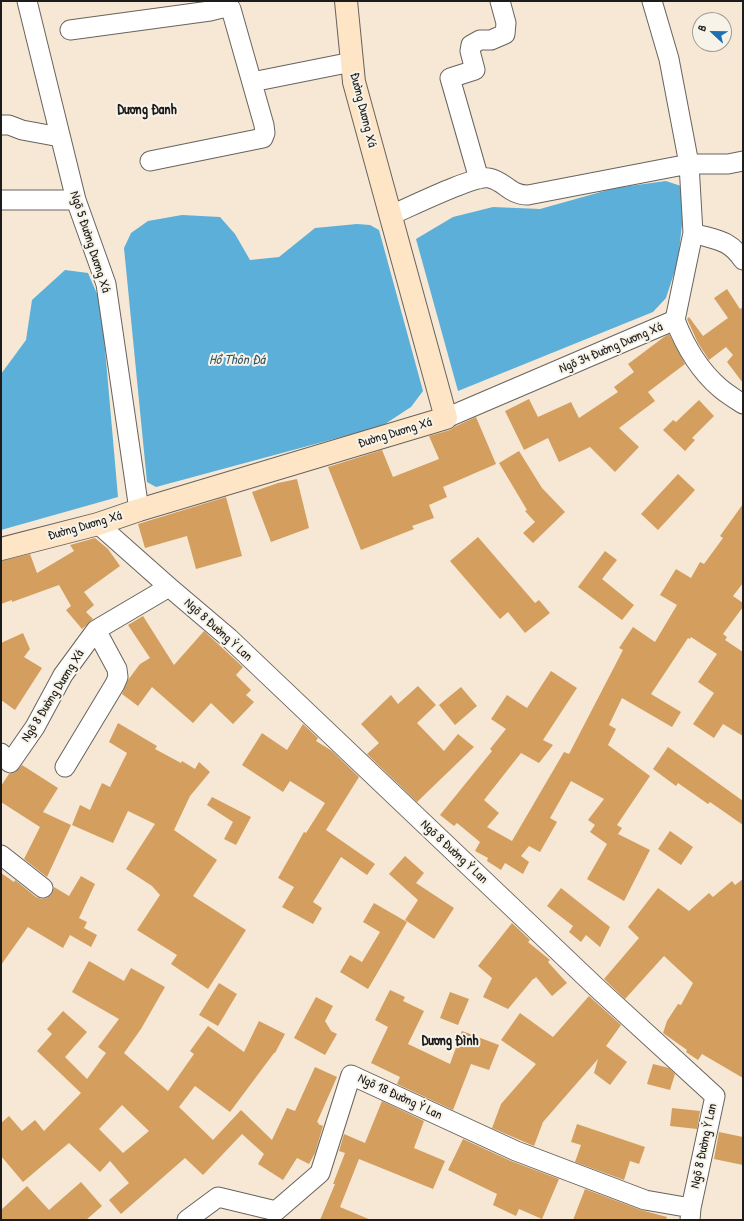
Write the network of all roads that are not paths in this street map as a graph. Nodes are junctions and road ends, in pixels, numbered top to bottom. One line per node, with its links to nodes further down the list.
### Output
1 (27, 1): 10 (street, Ngõ 5 Đường Dương Xá)
2 (346, 1): 7 (street, Đường Dương Xá)
3 (500, 1): 14 (street)
4 (652, 1): 13 (street, Ngõ 34 Đường Dương Xá)
5 (209, 6): 6 (street); 8 (street)
6 (70, 30)
7 (352, 62): 8 (street); 17 (street, Đường Dương Xá)
8 (252, 82): 11 (street)
9 (1, 125): 10 (street)
10 (60, 137): 16 (street, Ngõ 5 Đường Dương Xá)
11 (150, 161)
12 (743, 161): 13 (street)
13 (689, 164): 14 (street); 18 (street, Ngõ 34 Đường Dương Xá)
14 (479, 179): 17 (street)
15 (1, 200): 16 (street)
16 (76, 200): 23 (street, Ngõ 5 Đường Dương Xá)
17 (392, 218): 22 (street, Đường Dương Xá)
18 (693, 233): 19 (street); 20 (street, Ngõ 34 Đường Dương Xá)
19 (743, 260)
20 (675, 320): 21 (street); 22 (street, Ngõ 34 Đường Dương Xá)
21 (743, 404)
22 (446, 418): 23 (street, Đường Dương Xá)
23 (139, 510): 24 (street, Đường Dương Xá)
24 (98, 524): 25 (street, Đường Dương Xá); 26 (street, Ngõ 8 Đường Ỷ Lan)
25 (1, 548)
26 (169, 587): 27 (street, Ngõ 8 Đường Dương Xá); 32 (street, Ngõ 8 Đường Ỷ Lan)
27 (96, 630): 28 (street, Ngõ 8 Đường Dương Xá); 29 (street)
28 (4, 764)
29 (65, 767)
30 (1, 856): 31 (street)
31 (43, 888)
32 (691, 1214): 33 (street, Ngõ 18 Đường Ỷ Lan)
33 (187, 1220)

